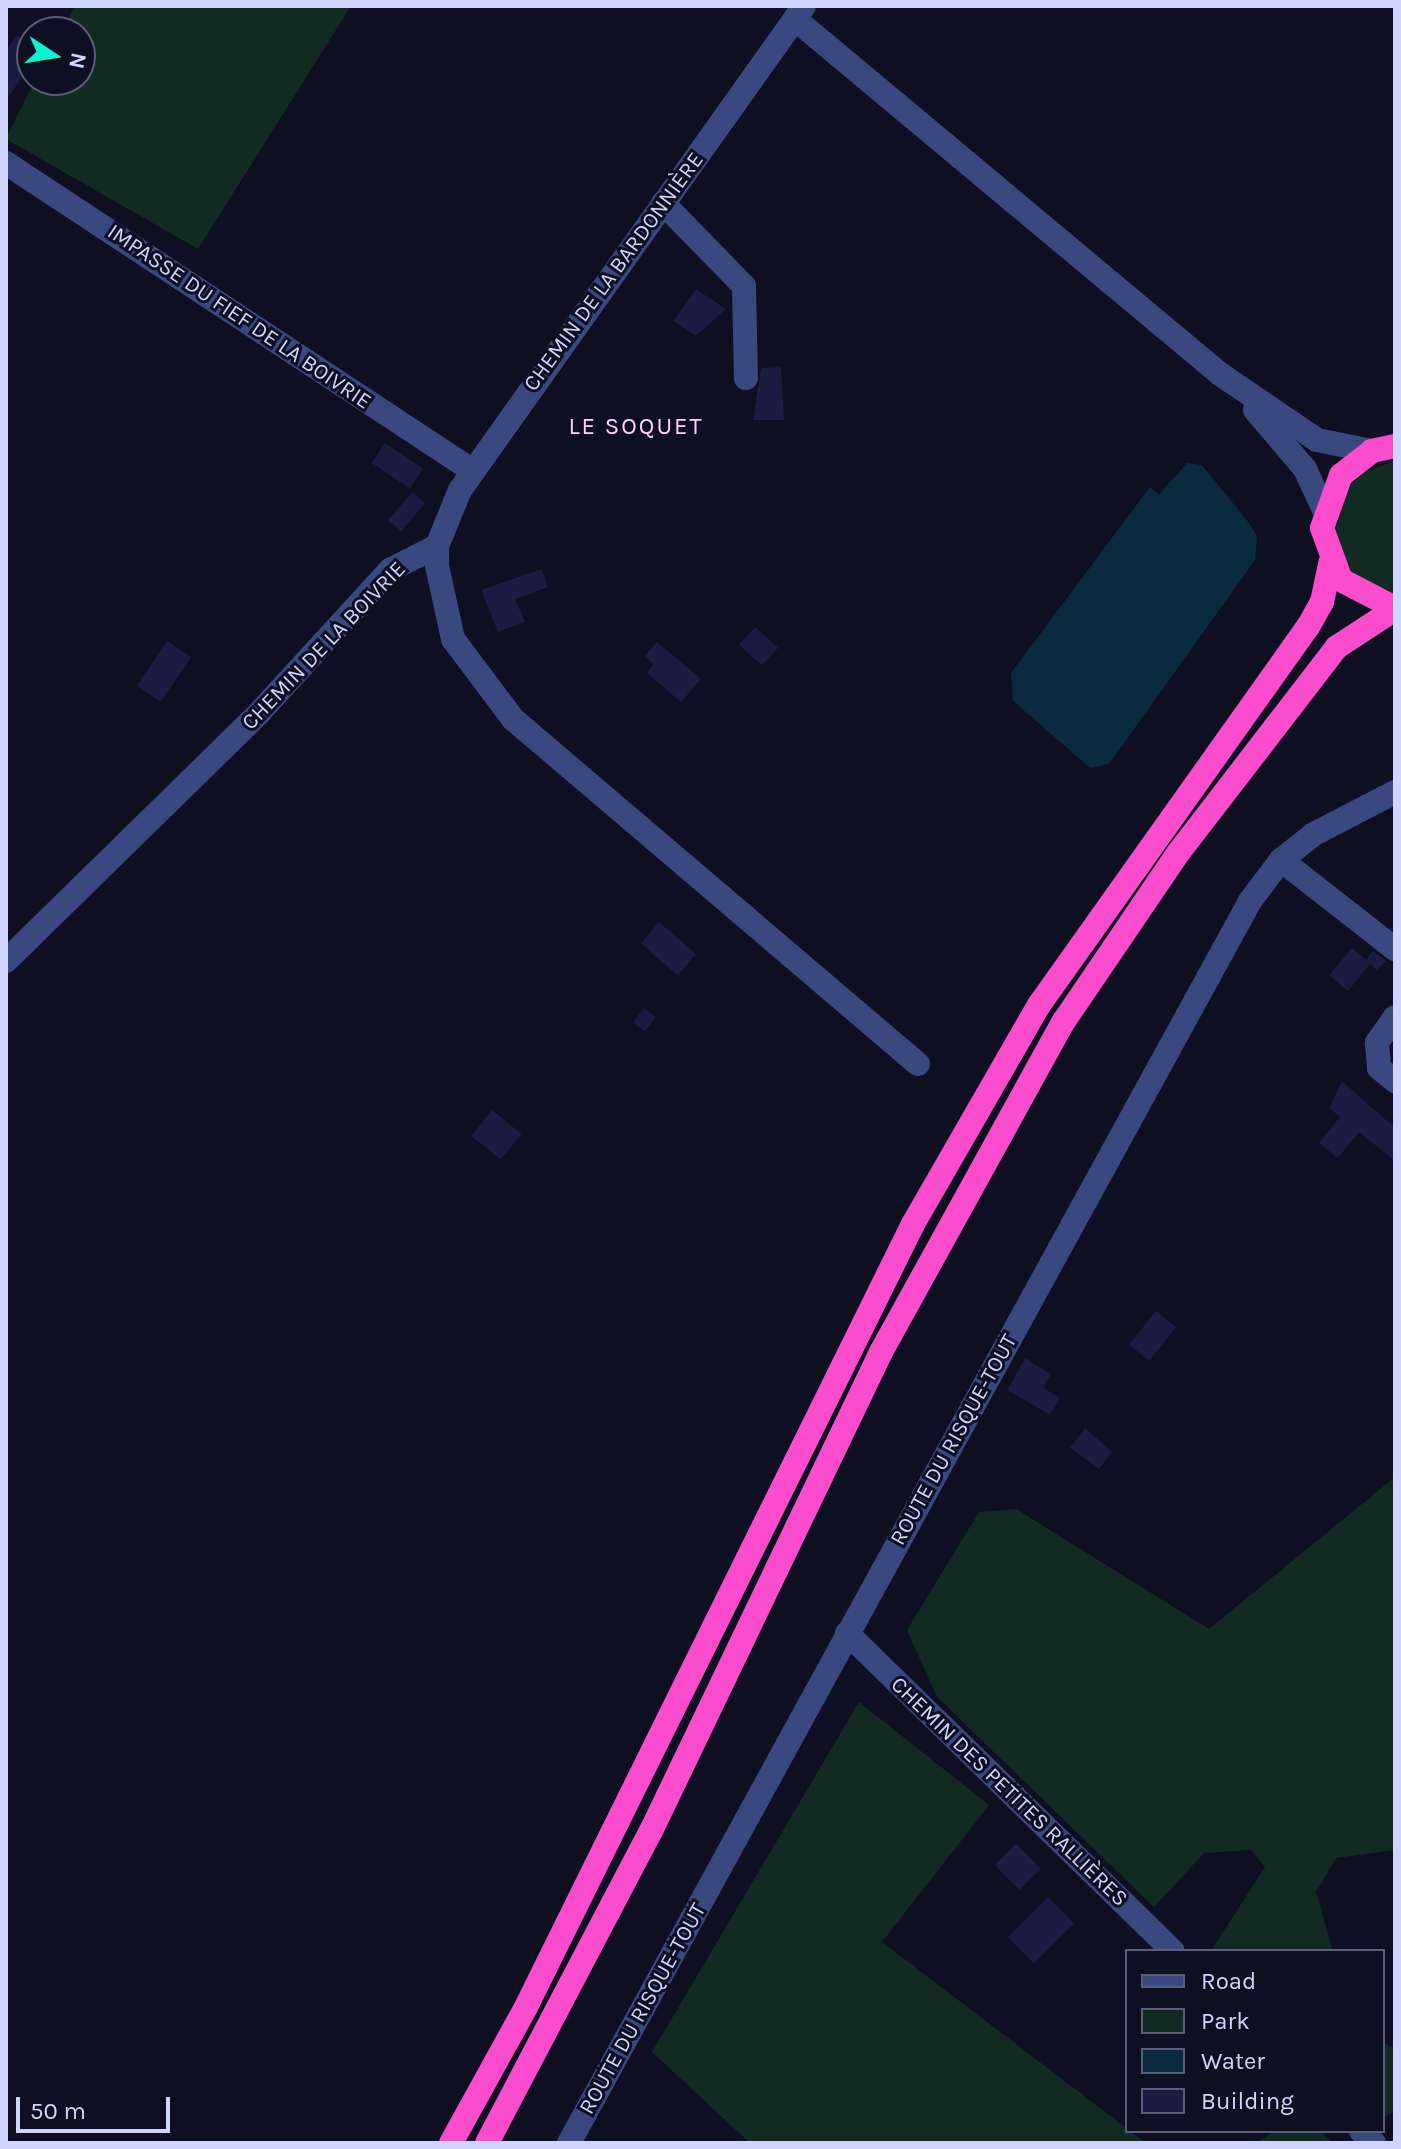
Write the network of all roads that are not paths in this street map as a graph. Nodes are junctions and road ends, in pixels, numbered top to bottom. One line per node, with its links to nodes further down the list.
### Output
1 (800, 13): 3 (street, CHEMIN DE LA BARDONNIÈRE); 4 (street)
2 (6, 163): 7 (street, IMPASSE DU FIEF DE LA BOIVRIE)
3 (663, 203): 5 (street); 7 (street, CHEMIN DE LA BARDONNIÈRE)
4 (1220, 374): 6 (street); 8 (street)
5 (746, 378)
6 (1383, 448): 8 (highway)
7 (473, 471): 9 (street, CHEMIN DE LA BARDONNIÈRE)
8 (1324, 510): 10 (highway)
9 (437, 546): 15 (street, CHEMIN DE LA BOIVRIE); 17 (street, CHEMIN DE LA BOIVRIE)
10 (1330, 563): 11 (highway); 21 (highway)
11 (1395, 609): 22 (highway)
12 (1395, 792): 13 (street, ROUTE DU RISQUE-TOUT)
13 (1281, 860): 14 (street); 19 (street, ROUTE DU RISQUE-TOUT)
14 (1395, 949)
15 (6, 961)
16 (1390, 1024): 18 (street)
17 (918, 1064)
18 (1395, 1081)
19 (847, 1633): 20 (street, CHEMIN DES PETITES RALLIÈRES); 23 (street, ROUTE DU RISQUE-TOUT)
20 (1171, 1949)
21 (451, 2143)
22 (487, 2143)
23 (569, 2143)

